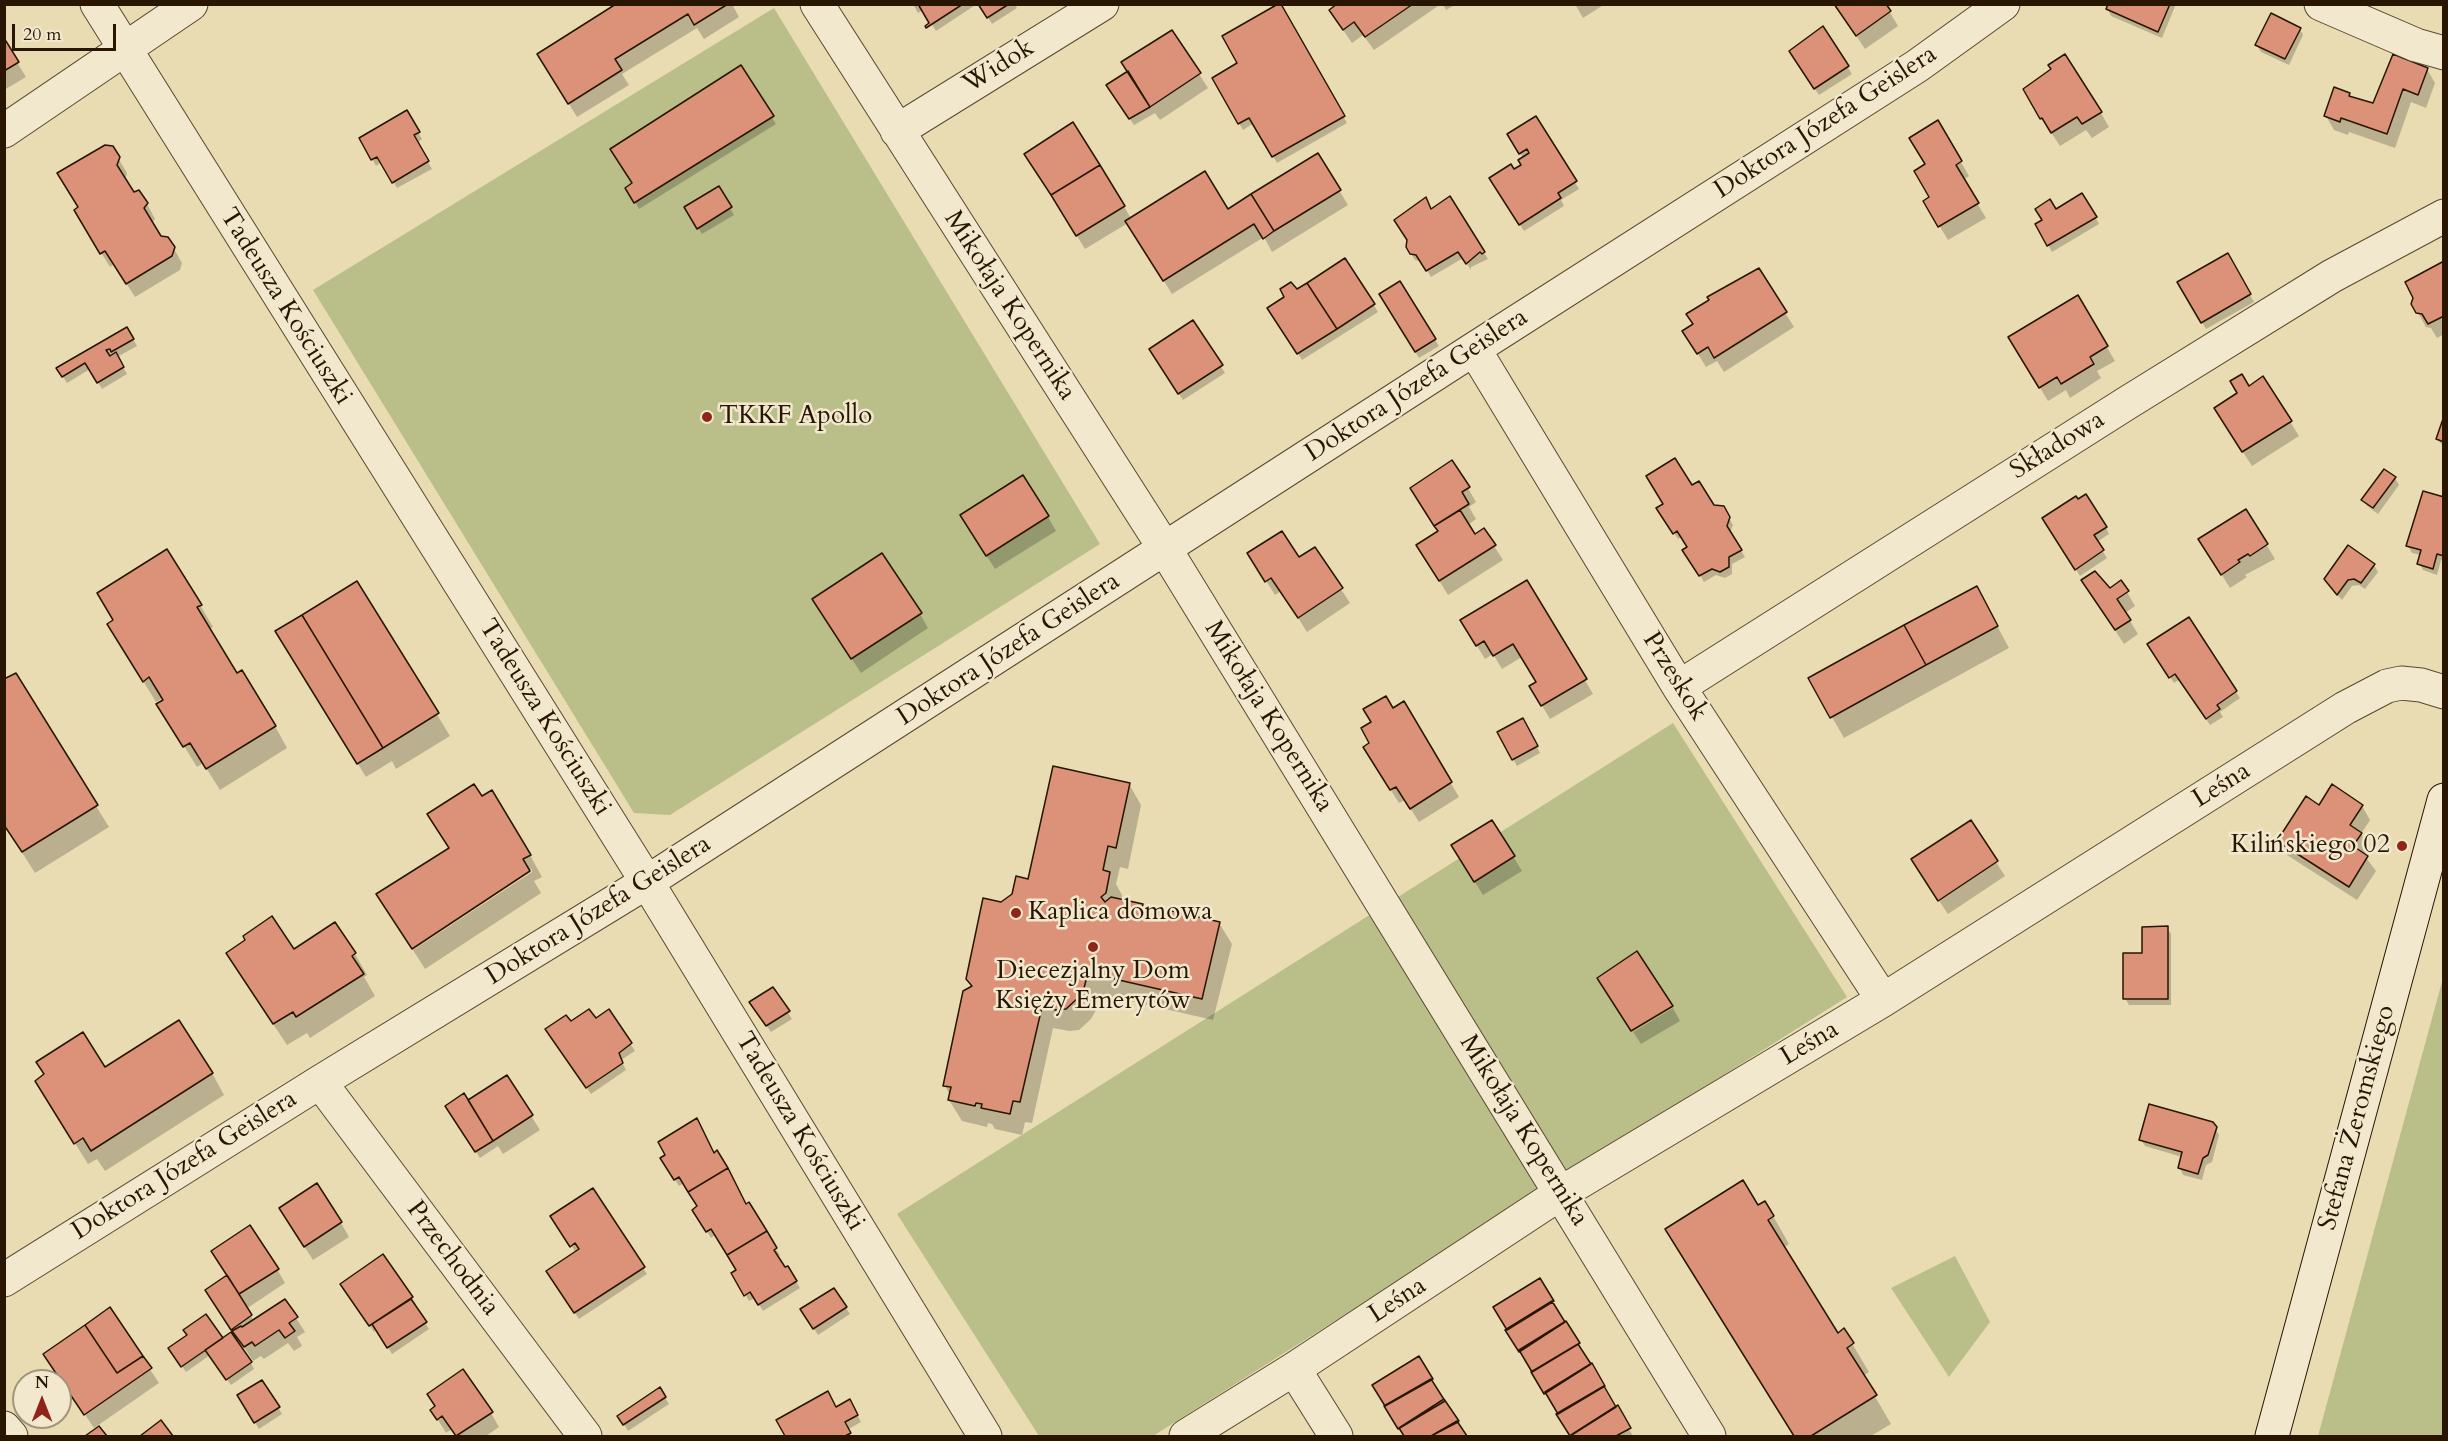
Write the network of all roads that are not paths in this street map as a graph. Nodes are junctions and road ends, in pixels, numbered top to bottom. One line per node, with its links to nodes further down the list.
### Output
1 (97, 4): 7 (street, Tadeusza Kościuszki)
2 (191, 4): 7 (street)
3 (817, 4): 10 (street, Mikołaja Kopernika)
4 (1102, 4): 10 (street, Widok)
5 (2003, 4): 12 (street, Doktora Józefa Geislera)
6 (2321, 4): 8 (street)
7 (125, 51): 9 (street); 17 (street, Tadeusza Kościuszki)
8 (2444, 53)
9 (4, 131)
10 (897, 131): 13 (street, Mikołaja Kopernika)
11 (2444, 216): 14 (street, Składowa)
12 (1474, 349): 13 (street, Doktora Józefa Geislera); 14 (street, Przeskok)
13 (1165, 549): 17 (street, Doktora Józefa Geislera); 20 (street, Mikołaja Kopernika)
14 (1678, 687): 18 (street, Przeskok)
15 (2444, 692): 18 (street, Leśna)
16 (2444, 800): 30 (street, Stefana Żeromskiego)
17 (647, 882): 19 (street, Doktora Józefa Geislera); 26 (street, Tadeusza Kościuszki)
18 (1883, 1000): 20 (street, Leśna)
19 (320, 1082): 21 (street, Doktora Józefa Geislera); 25 (street, Przechodnia)
20 (1562, 1193): 22 (street, Leśna); 29 (street, Mikołaja Kopernika)
21 (4, 1280)
22 (1294, 1369): 27 (street, Leśna); 28 (street)
23 (4, 1428): 24 (street)
24 (11, 1437)
25 (585, 1437)
26 (985, 1437)
27 (1186, 1437)
28 (1336, 1437)
29 (1709, 1437)
30 (2272, 1437)

